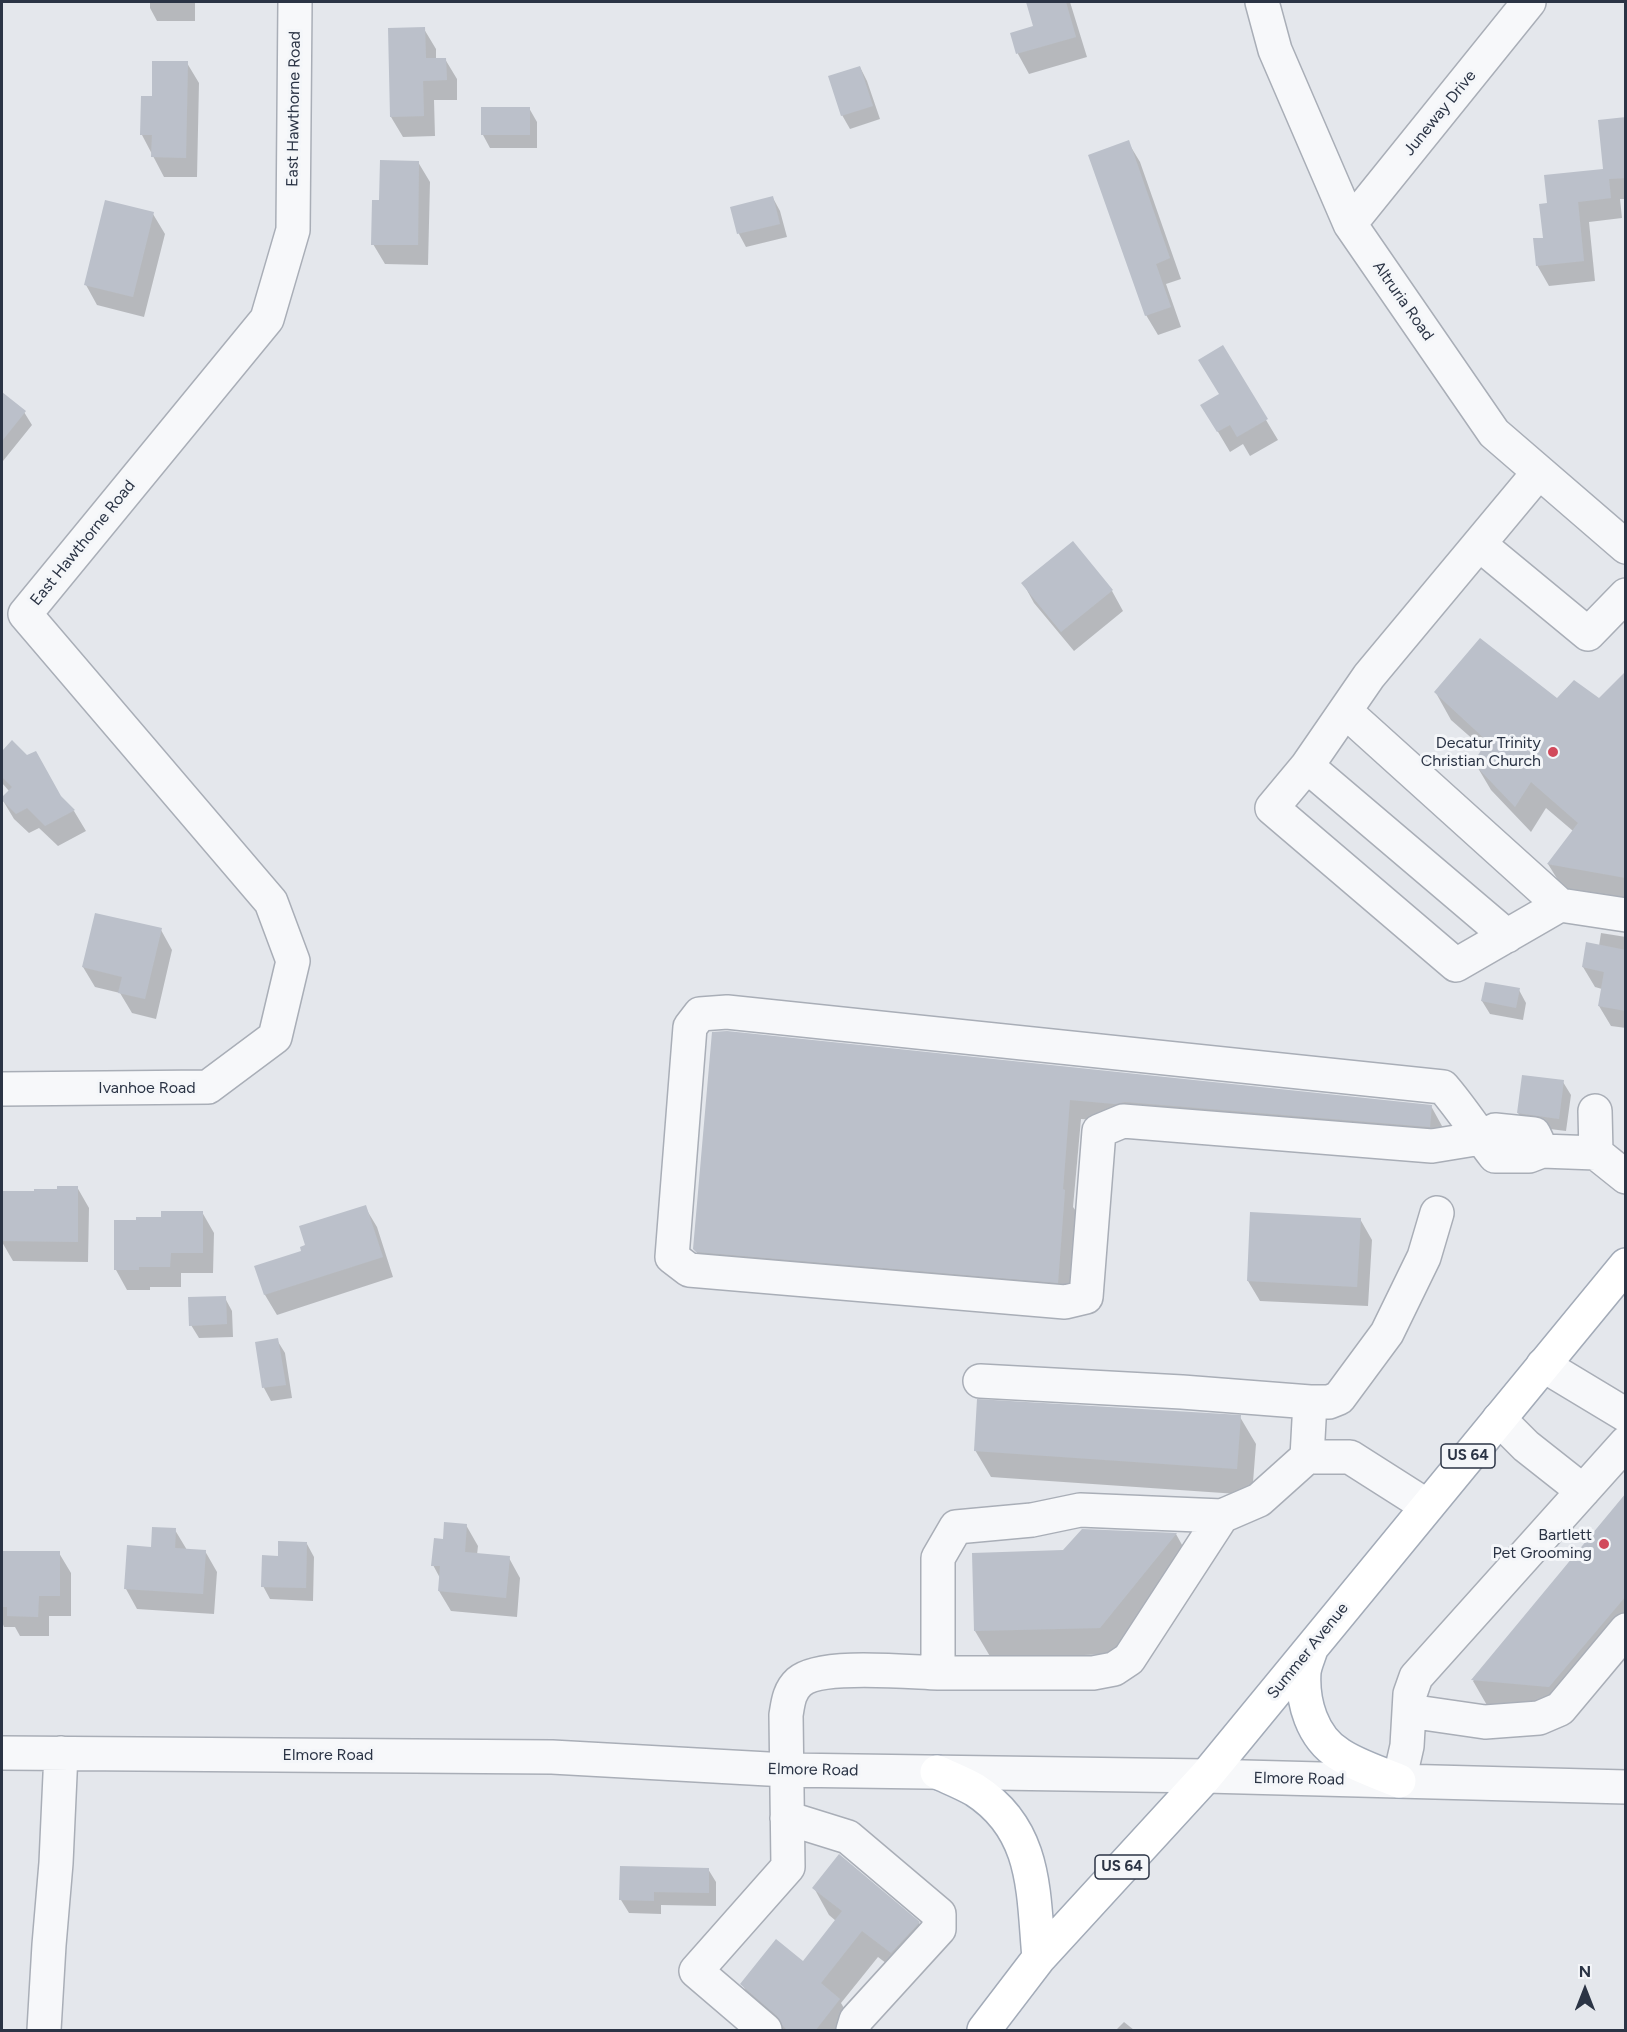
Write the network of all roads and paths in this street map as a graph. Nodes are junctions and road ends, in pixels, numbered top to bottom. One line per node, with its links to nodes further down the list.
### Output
1 (295, 2): 9 (street, East Hawthorne Road)
2 (1262, 2): 4 (street, Altruria Road)
3 (1529, 2): 4 (street, Juneway Drive)
4 (1350, 224): 5 (street, Altruria Road)
5 (1539, 472): 6 (street); 7 (street, Altruria Road)
6 (1479, 544): 8 (street); 10 (street)
7 (1626, 547)
8 (1626, 595)
9 (13, 611): 15 (street, East Hawthorne Road)
10 (1345, 711): 11 (street); 12 (street)
11 (1307, 766): 14 (street); 14 (street)
12 (1560, 905): 13 (street); 14 (street)
13 (1626, 915)
14 (1507, 936)
15 (275, 1037): 16 (street, Ivanhoe Road)
16 (2, 1089)
17 (1595, 1111): 19 (street)
18 (1481, 1137): 18 (street); 19 (street)
19 (1596, 1153): 20 (street)
20 (1626, 1177)
21 (1437, 1213): 25 (street)
22 (1626, 1265): 23 (main road, Summer Avenue / US 64)
23 (1543, 1365): 26 (street); 27 (main road, Summer Avenue / US 64)
24 (981, 1381): 25 (street)
25 (1310, 1402): 29 (street)
26 (1626, 1415)
27 (1499, 1419): 30 (street); 31 (main road, Summer Avenue / US 64)
28 (1626, 1443): 30 (street)
29 (1307, 1456): 31 (street); 32 (street)
30 (1582, 1491): 36 (street)
31 (1427, 1506): 34 (main road, Summer Avenue / US 64)
32 (1222, 1516): 35 (street); 35 (street)
33 (1626, 1630): 36 (street)
34 (1311, 1648): 41 (main road, Summer Avenue / US 64); 42 (main road)
35 (938, 1673): 39 (street)
36 (1409, 1712): 42 (street)
37 (2, 1752): 38 (street, Elmore Road)
38 (61, 1753): 39 (street, Elmore Road); 46 (street)
39 (786, 1770): 40 (street, Elmore Road); 44 (street)
40 (937, 1772): 41 (street, Elmore Road); 45 (main road)
41 (1206, 1776): 42 (street, Elmore Road); 45 (main road, Summer Avenue / US 64)
42 (1399, 1781): 43 (street, Elmore Road)
43 (1626, 1786)
44 (787, 1818): 47 (street); 48 (street)
45 (1039, 1958): 49 (main road, Summer Avenue / US 64)
46 (44, 2031)
47 (765, 2031)
48 (853, 2031)
49 (984, 2031)

